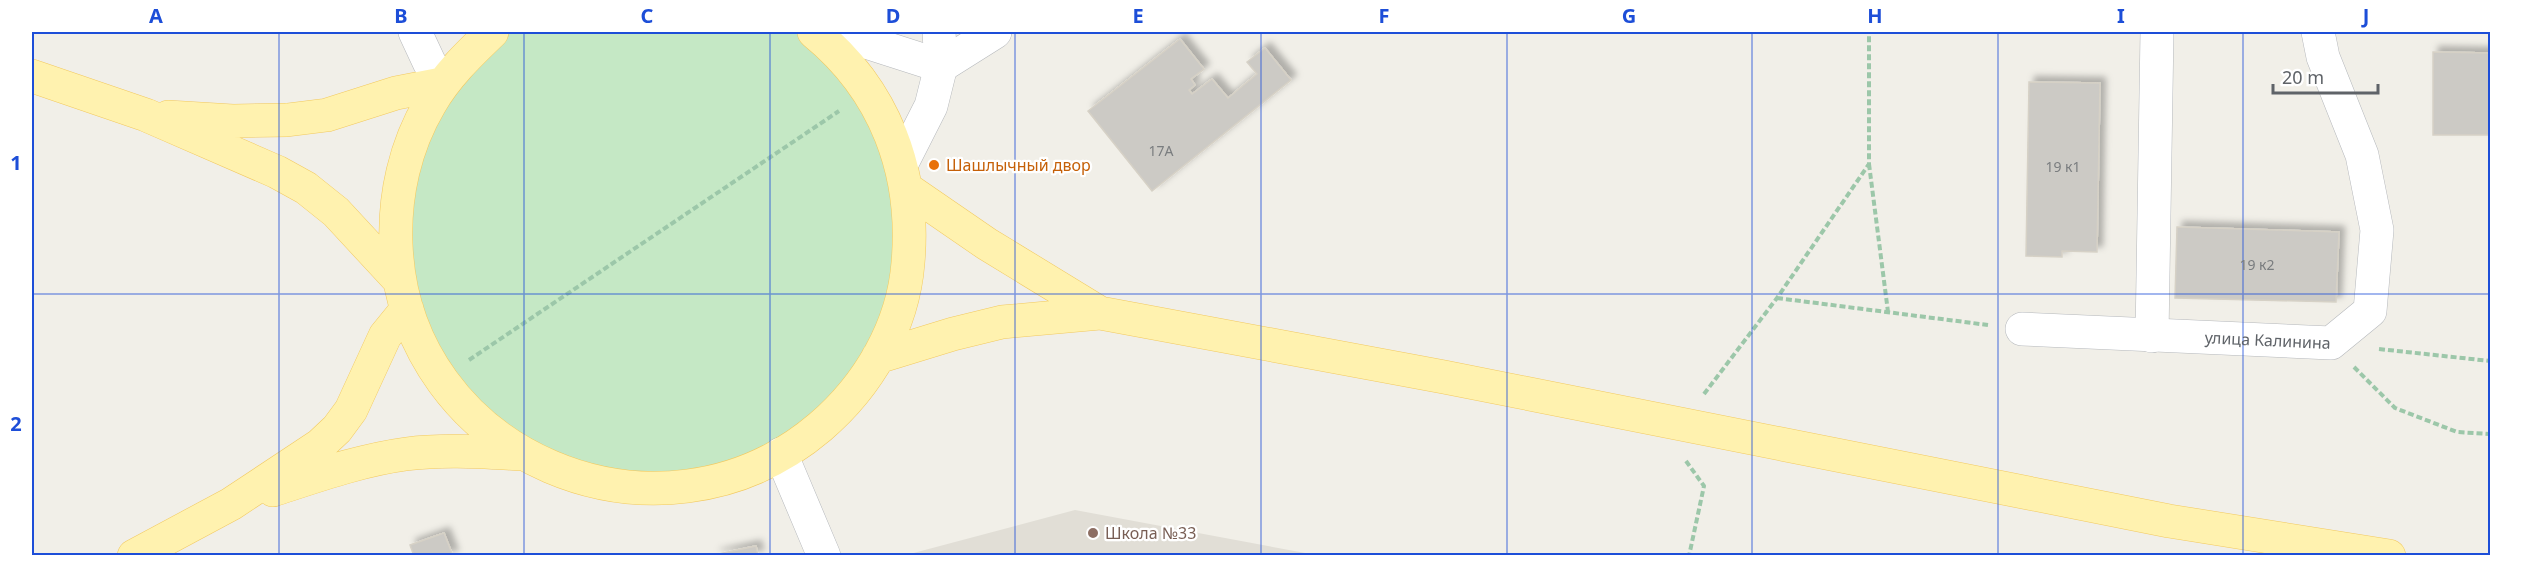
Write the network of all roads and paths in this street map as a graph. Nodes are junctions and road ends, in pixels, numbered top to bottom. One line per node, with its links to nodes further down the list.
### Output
1 (415, 32): 12 (street)
2 (492, 32): 12 (main road)
3 (814, 32): 13 (main road)
4 (835, 32): 10 (street)
5 (939, 32): 10 (street)
6 (995, 32): 10 (street)
7 (1869, 32): 15 (path)
8 (2157, 32): 22 (street)
9 (2319, 32): 23 (street, улица Калинина)
10 (941, 66): 16 (street)
11 (32, 76): 14 (main road)
12 (442, 84): 14 (main road); 17 (main road)
13 (870, 92): 16 (main road); 26 (path)
14 (146, 115): 17 (main road)
15 (1869, 164): 18 (path); 19 (path)
16 (905, 176): 20 (main road); 24 (main road)
17 (403, 294): 26 (main road); 31 (main road)
18 (1777, 298): 19 (path); 27 (path)
19 (1888, 312): 21 (path)
20 (1101, 313): 24 (main road); 27 (main road)
21 (2022, 329): 22 (street, улица Калинина)
22 (2152, 336): 23 (street, улица Калинина)
23 (2331, 344): 25 (path); 28 (path)
24 (878, 357): 30 (main road)
25 (2490, 362)
26 (441, 379): 29 (main road)
27 (1693, 426): 34 (path); 35 (main road)
28 (2490, 434)
29 (522, 454): 30 (main road); 31 (main road)
30 (781, 454): 33 (street)
31 (231, 504): 32 (main road)
32 (134, 555)
33 (824, 555)
34 (1689, 555)
35 (2389, 555)

